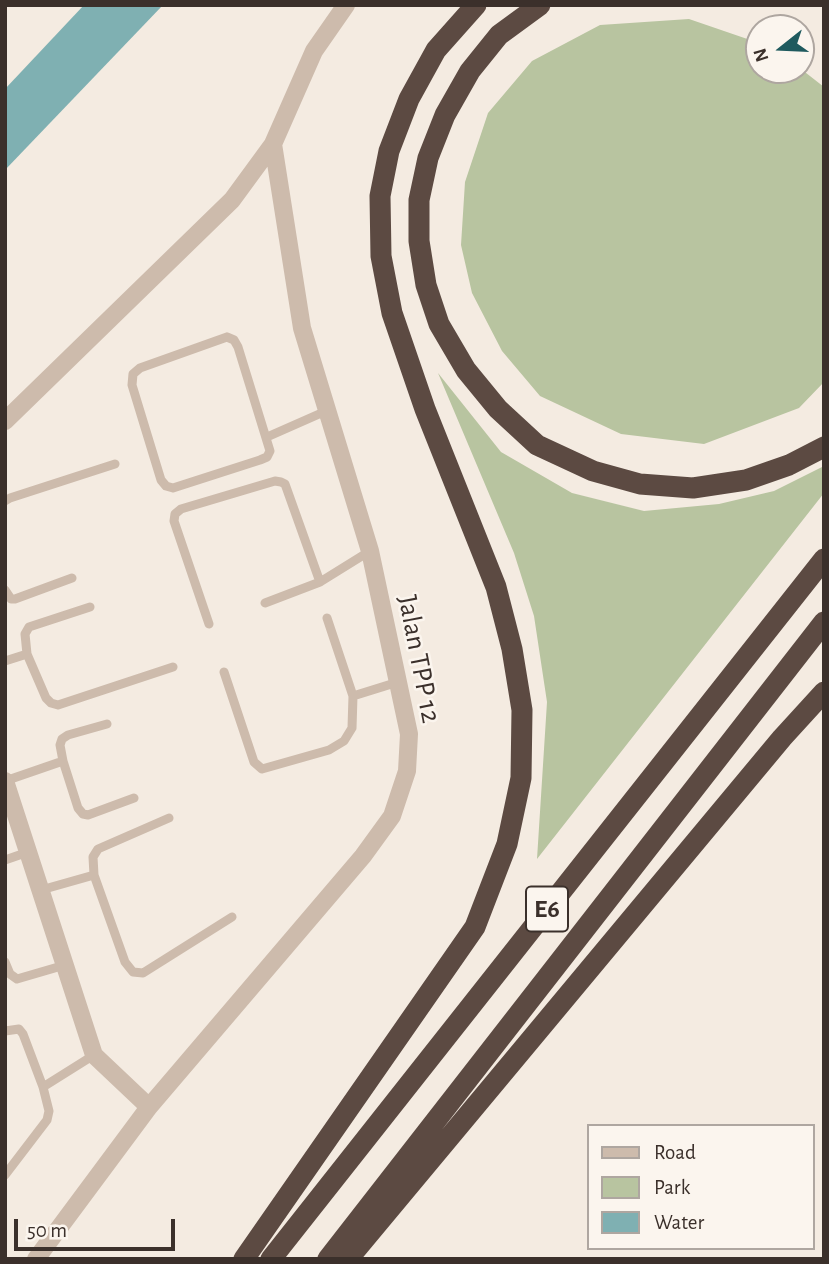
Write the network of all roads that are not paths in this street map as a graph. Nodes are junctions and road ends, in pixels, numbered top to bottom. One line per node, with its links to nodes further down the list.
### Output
1 (346, 5): 4 (street)
2 (477, 5): 46 (highway)
3 (540, 5): 8 (highway)
4 (273, 144): 5 (street, Jalan TPP 12); 6 (street)
5 (326, 411): 7 (lane); 11 (street, Jalan TPP 12)
6 (5, 421)
7 (267, 437): 7 (lane)
8 (824, 447)
9 (115, 464): 10 (lane)
10 (5, 501)
11 (370, 551): 14 (lane); 25 (street, Jalan TPP 12)
12 (824, 559): 47 (highway, E6)
13 (72, 578): 15 (lane)
14 (320, 582): 16 (lane); 20 (lane)
15 (5, 590)
16 (265, 603)
17 (90, 607): 21 (lane)
18 (327, 618): 27 (lane)
19 (824, 622): 48 (highway, E6)
20 (209, 625)
21 (27, 654): 22 (lane); 23 (lane)
22 (5, 661)
23 (173, 667)
24 (224, 672): 27 (lane)
25 (398, 682): 27 (lane); 43 (street, Jalan TPP 12)
26 (824, 692): 49 (highway)
27 (353, 696)
28 (107, 724): 29 (lane)
29 (63, 761): 30 (lane); 31 (lane)
30 (5, 781): 33 (street)
31 (134, 798)
32 (169, 818): 35 (lane)
33 (28, 852): 34 (lane); 36 (street)
34 (5, 860)
35 (94, 875): 36 (lane); 37 (lane)
36 (41, 890): 39 (street)
37 (232, 917)
38 (5, 961): 39 (lane)
39 (65, 965): 41 (street)
40 (5, 1031): 42 (lane)
41 (94, 1055): 42 (lane); 43 (street)
42 (43, 1087): 44 (lane)
43 (149, 1107): 45 (street, Jalan TPP 12)
44 (5, 1175)
45 (36, 1259)
46 (244, 1259)
47 (271, 1259)
48 (328, 1259)
49 (348, 1259)

